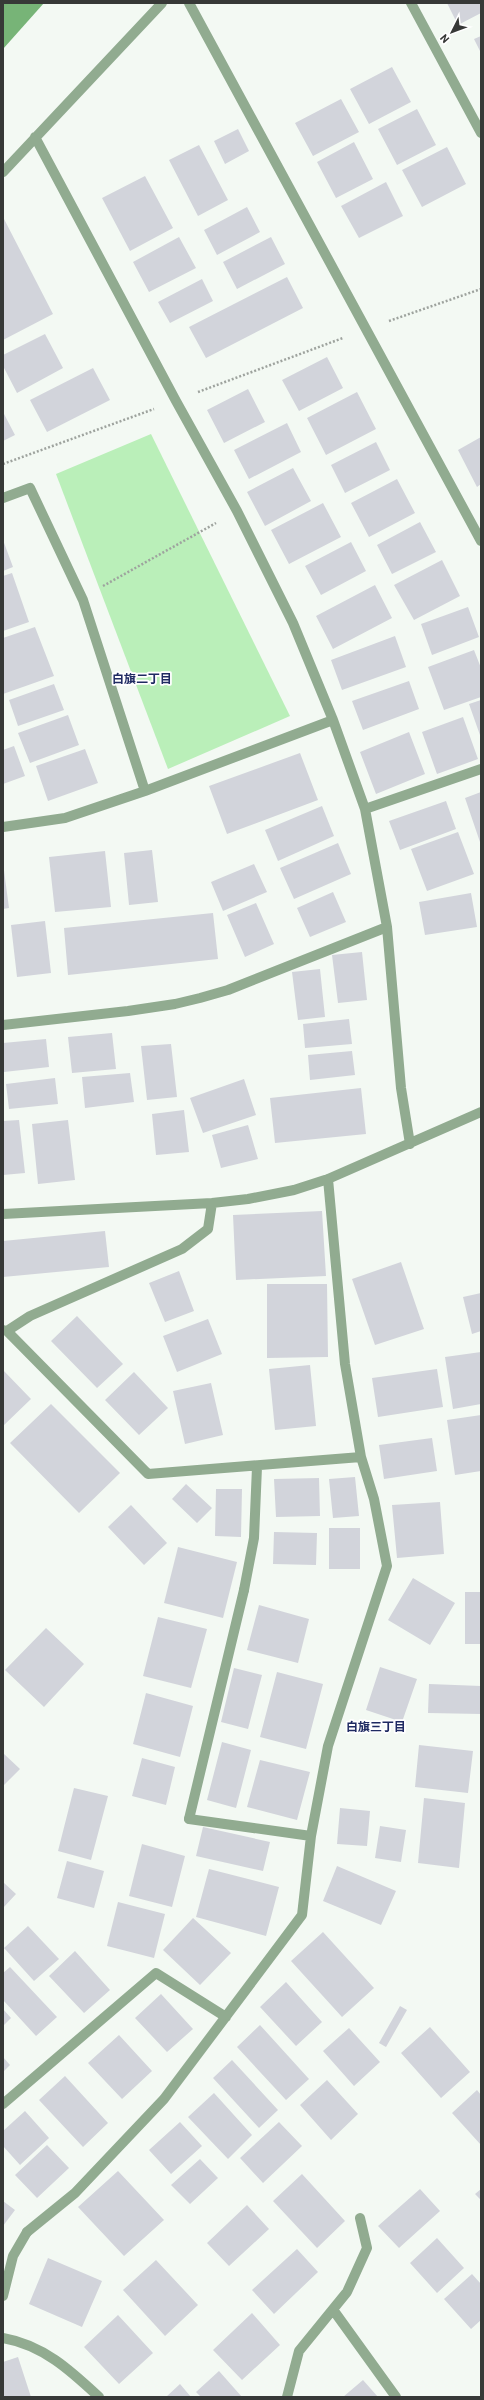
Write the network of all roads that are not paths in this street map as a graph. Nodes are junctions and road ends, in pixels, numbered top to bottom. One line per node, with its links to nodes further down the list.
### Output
1 (162, 3): 5 (street)
2 (189, 3): 8 (street)
3 (411, 3): 4 (street)
4 (481, 133)
5 (35, 138): 6 (street); 9 (street)
6 (3, 172)
7 (3, 498): 11 (street)
8 (481, 541)
9 (333, 720): 11 (street); 12 (street)
10 (481, 769): 12 (street)
11 (145, 791): 13 (street)
12 (365, 809): 14 (street)
13 (3, 827)
14 (388, 927): 15 (street); 17 (street)
15 (3, 1025)
16 (481, 1112): 17 (street)
17 (410, 1144): 18 (street)
18 (328, 1179): 19 (street); 22 (street)
19 (212, 1203): 20 (street); 21 (street)
20 (3, 1214)
21 (5, 1331): 23 (street)
22 (361, 1457): 23 (street); 24 (street)
23 (257, 1467): 24 (street)
24 (312, 1836): 25 (street)
25 (226, 2017): 26 (street); 28 (street)
26 (3, 2104)
27 (360, 2218): 29 (street)
28 (3, 2296)
29 (334, 2311): 32 (street); 33 (street)
30 (3, 2338): 31 (street)
31 (99, 2397)
32 (288, 2397)
33 (396, 2397)

